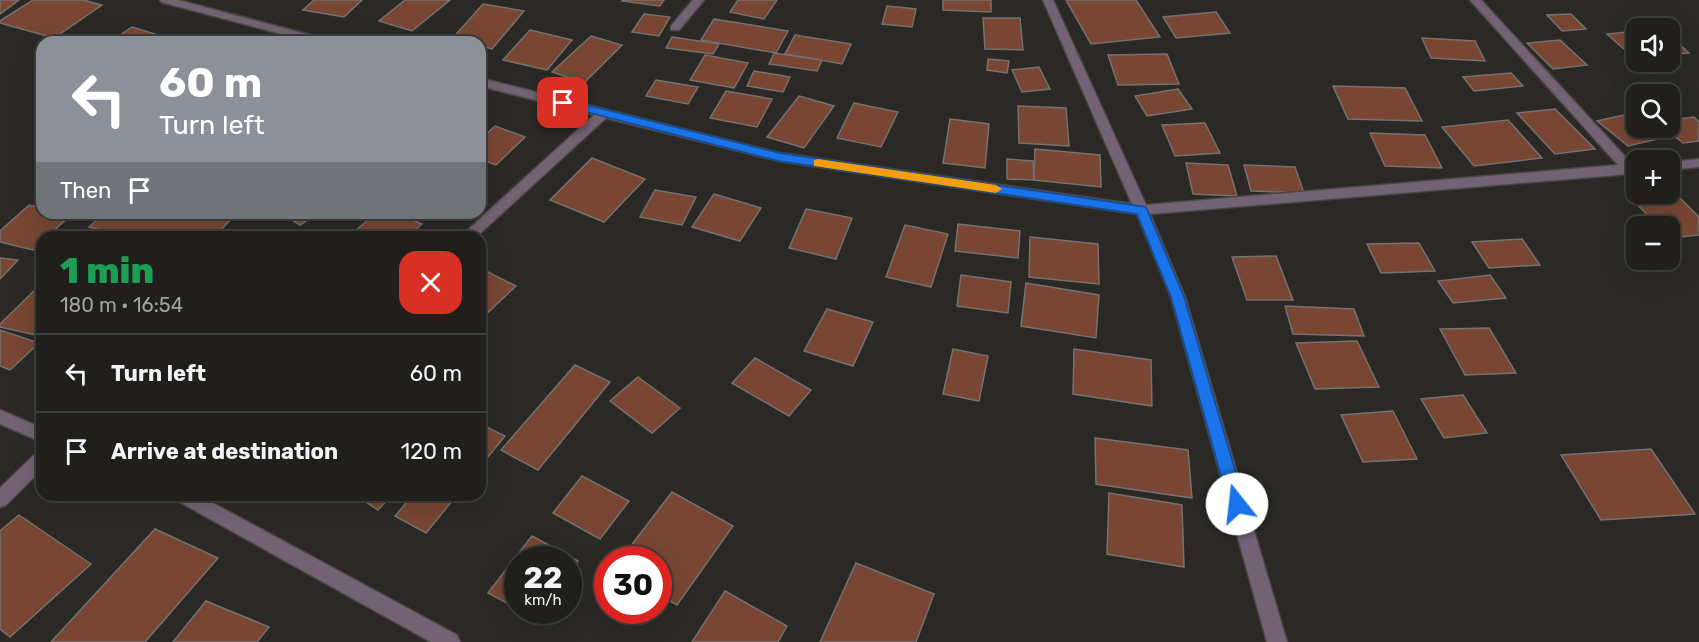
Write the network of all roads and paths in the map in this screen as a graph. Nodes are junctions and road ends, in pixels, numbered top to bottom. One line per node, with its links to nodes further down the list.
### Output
1 (165, 0): 6 (street)
2 (699, 0): 5 (street)
3 (1048, 0): 13 (street)
4 (1475, 0): 9 (street)
5 (675, 28)
6 (302, 36)
7 (486, 84): 8 (street)
8 (604, 113): 13 (street); 14 (street)
9 (1626, 162)
10 (1699, 163): 11 (street)
11 (1680, 165)
12 (1626, 170): 13 (street)
13 (1141, 210): 21 (street)
14 (474, 231)
15 (0, 417): 16 (street)
16 (36, 432)
17 (36, 464): 18 (street)
18 (0, 499)
19 (193, 501): 20 (street)
20 (450, 642)
21 (1277, 642)

